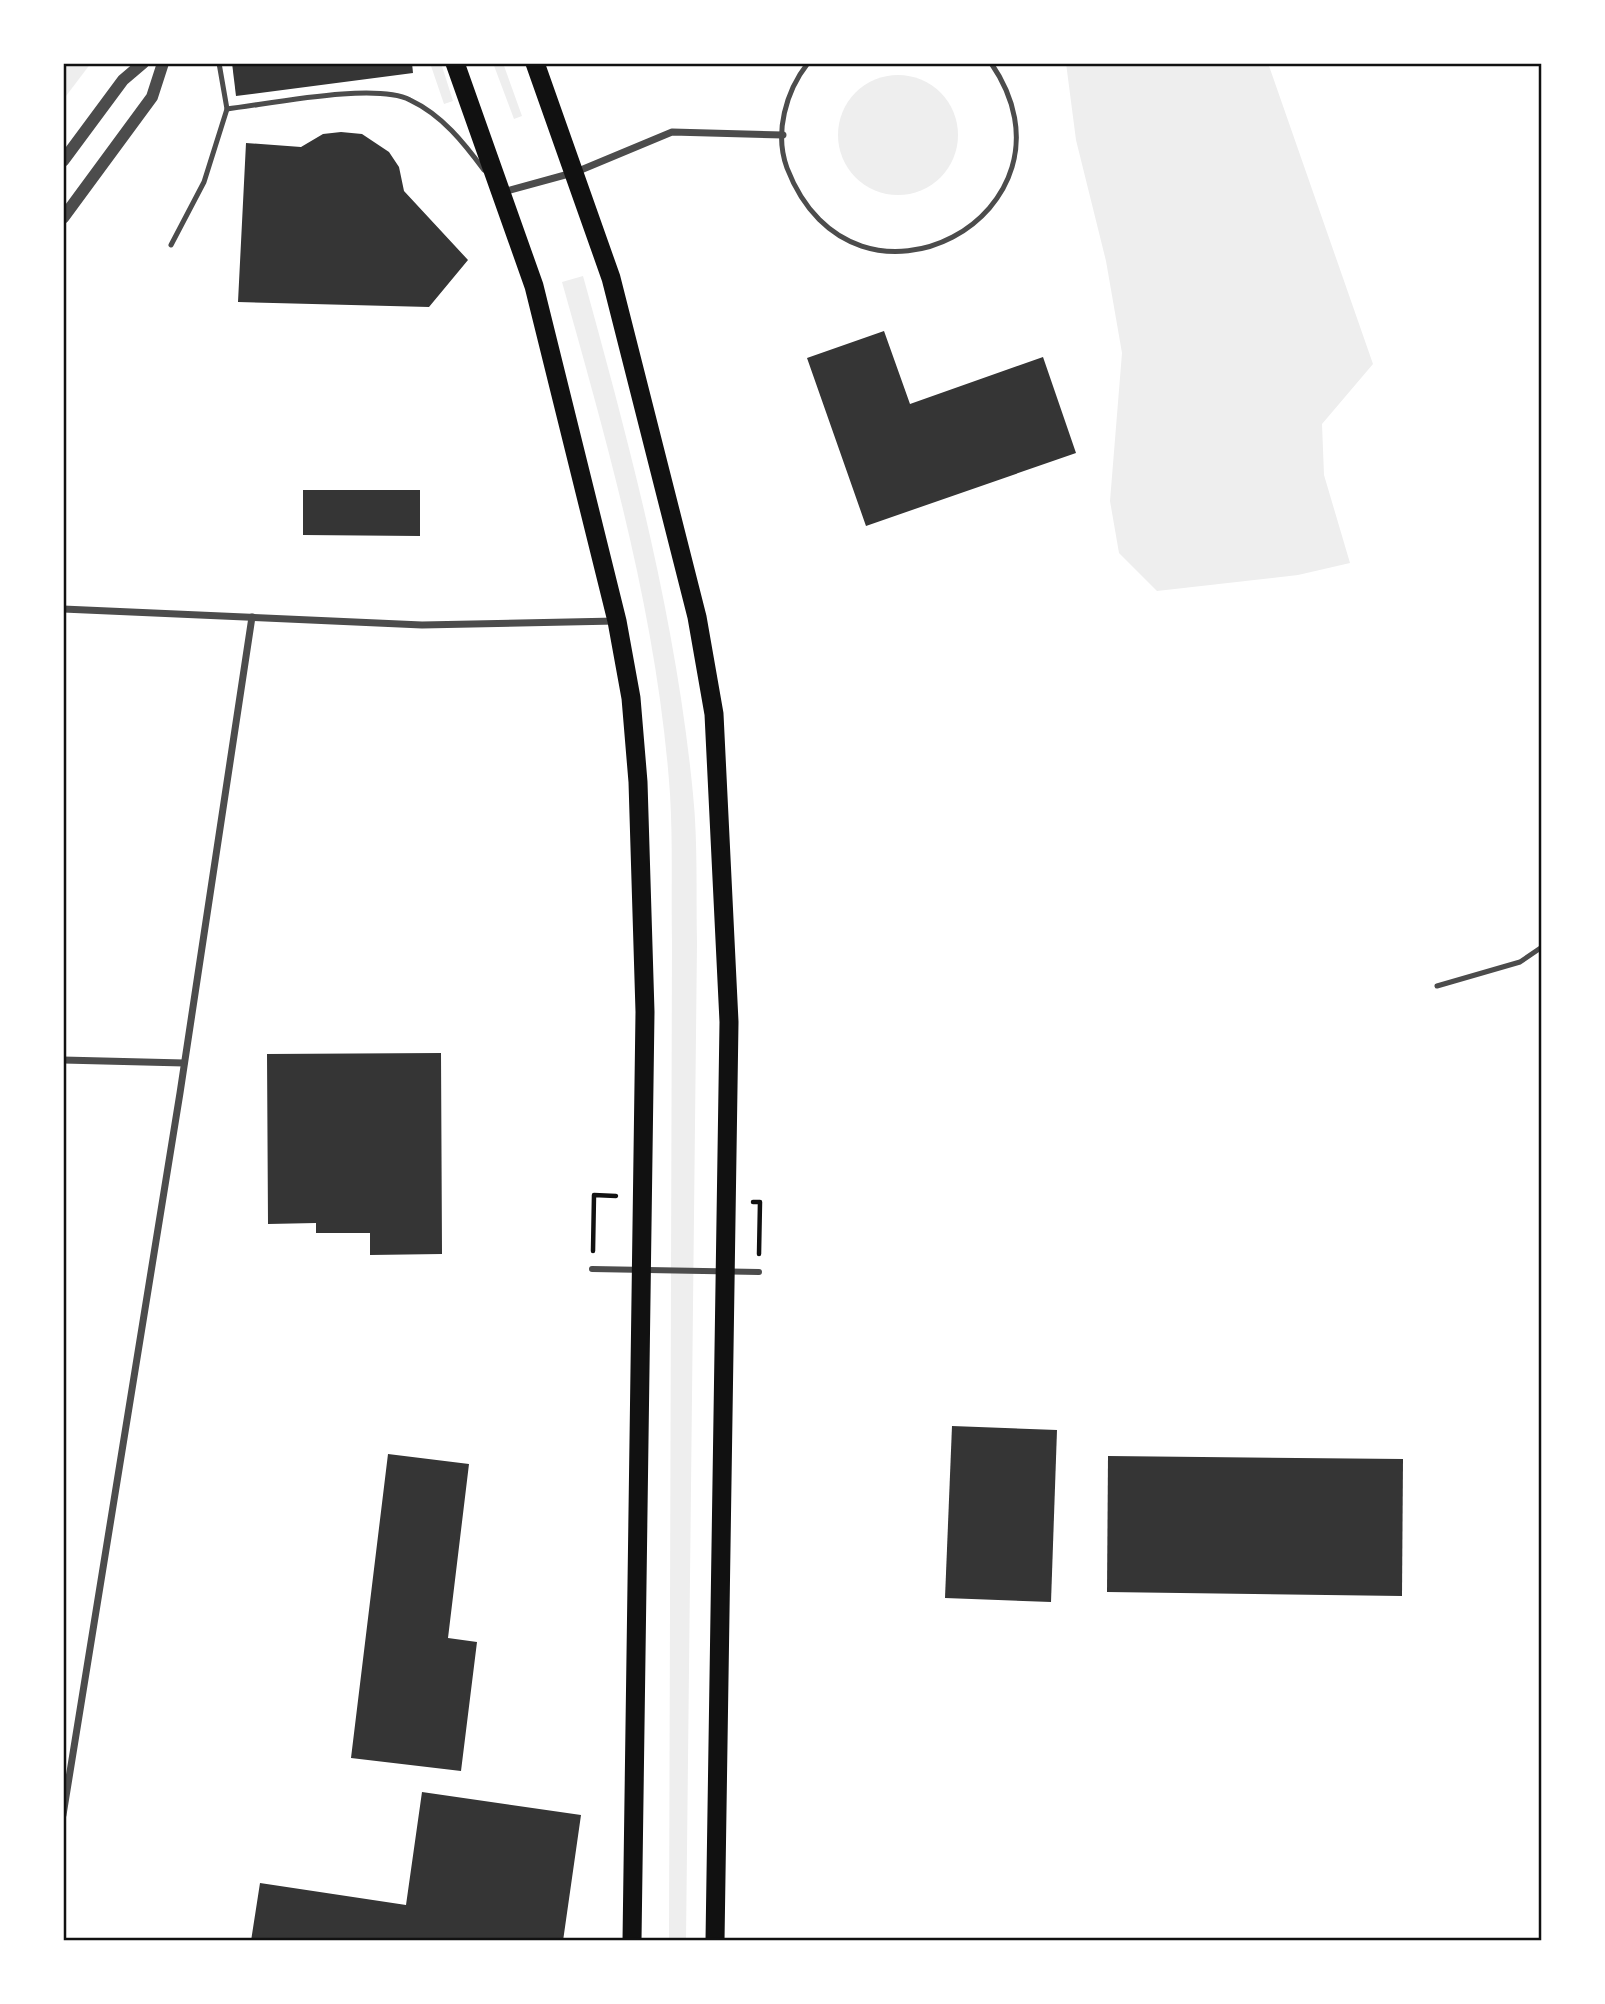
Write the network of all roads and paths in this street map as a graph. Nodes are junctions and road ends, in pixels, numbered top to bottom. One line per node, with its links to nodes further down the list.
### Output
1 (143, 63): 10 (street)
2 (163, 63): 13 (street)
3 (219, 63): 8 (lane)
4 (454, 63): 12 (highway)
5 (536, 63): 11 (highway)
6 (808, 63): 9 (lane)
7 (991, 63): 9 (lane)
8 (227, 109): 12 (lane); 14 (lane)
9 (783, 135): 11 (street)
10 (63, 160)
11 (576, 172): 12 (street); 28 (highway)
12 (500, 193): 17 (highway)
13 (63, 218)
14 (171, 245)
15 (63, 609): 16 (street)
16 (252, 617): 17 (street); 21 (street)
17 (617, 621): 27 (highway)
18 (1542, 947): 19 (lane)
19 (1437, 986)
20 (63, 1060): 21 (street)
21 (184, 1063): 26 (street)
22 (594, 1195): 24 (path)
23 (760, 1202): 25 (path)
24 (592, 1269): 25 (street)
25 (758, 1272)
26 (63, 1815)
27 (632, 1941)
28 (715, 1941)

